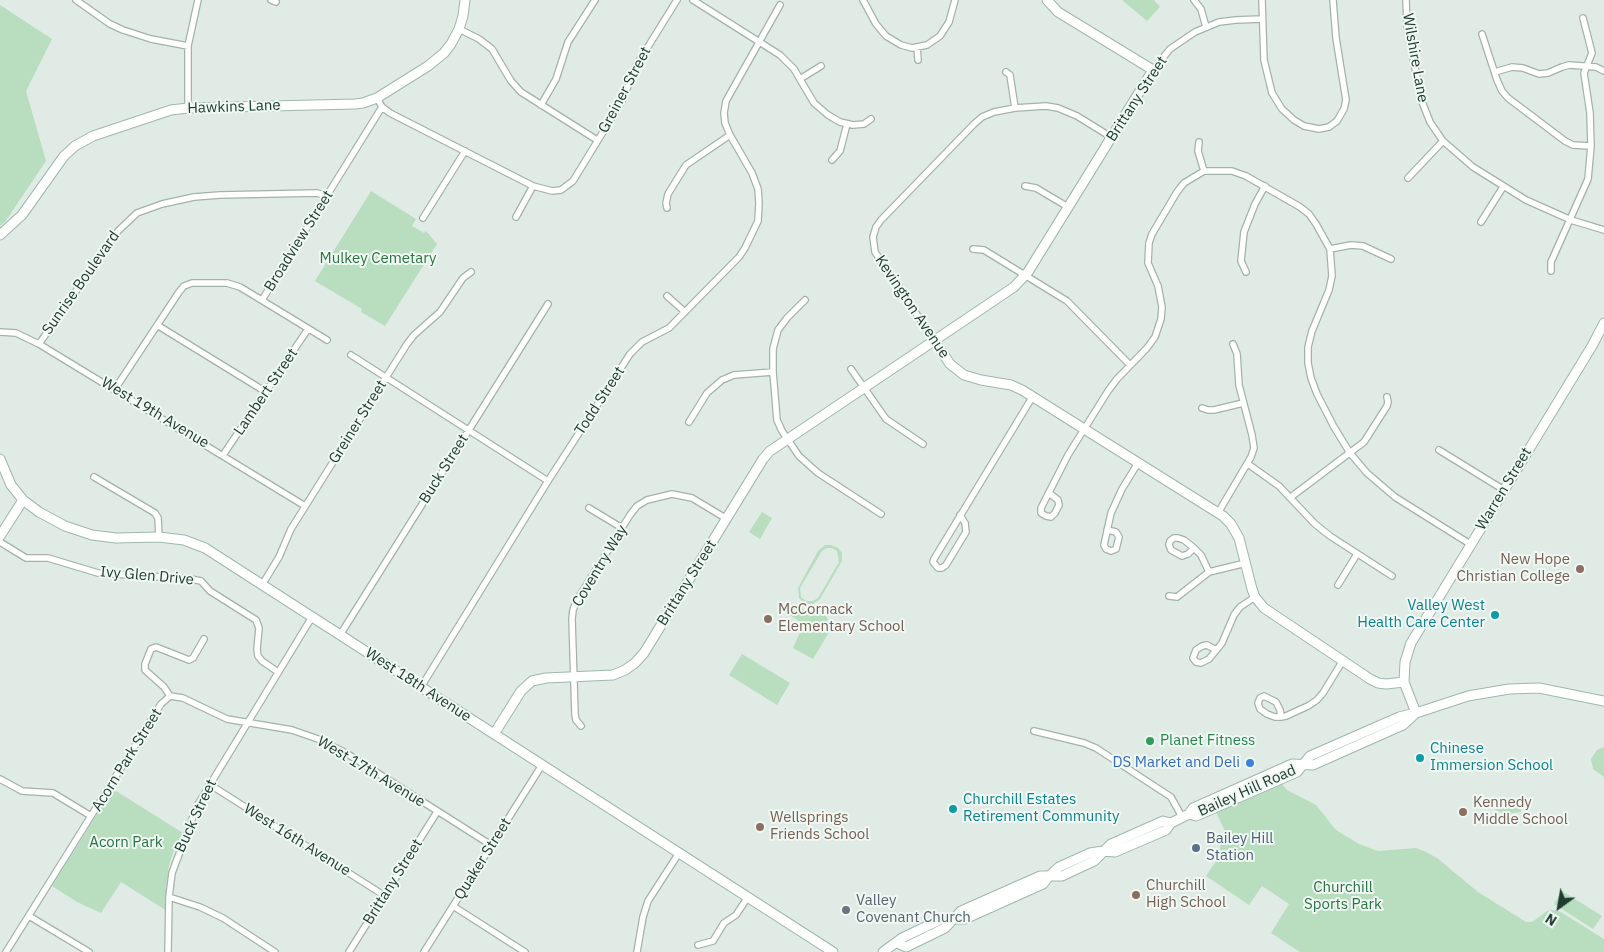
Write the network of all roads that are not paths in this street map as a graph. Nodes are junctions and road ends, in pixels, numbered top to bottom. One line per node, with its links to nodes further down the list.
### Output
1 (76, 0): 21 (street)
2 (198, 0): 21 (street)
3 (465, 0): 18 (street, Hawkins Lane)
4 (595, 0): 32 (street)
5 (678, 0): 40 (street, Greiner Street)
6 (693, 0): 20 (street)
7 (863, 0): 22 (street)
8 (955, 0): 22 (street)
9 (1047, 0): 26 (street)
10 (1194, 0): 17 (street)
11 (1262, 0): 16 (street)
12 (1334, 0): 16 (street)
13 (1406, 0): 41 (street, Wilshire Lane)
14 (780, 5): 20 (street, Todd Street)
15 (1583, 18): 25 (street)
16 (1261, 20): 17 (street, Brittany Street)
17 (1206, 27): 26 (street, Brittany Street)
18 (459, 29): 31 (street, Hawkins Lane); 32 (street)
19 (1482, 34): 28 (street)
20 (760, 41): 30 (street); 38 (street, Todd Street)
21 (188, 46): 34 (street)
22 (917, 47): 23 (street)
23 (918, 60)
24 (821, 66): 30 (street)
25 (1586, 67): 28 (street); 29 (street); 43 (street)
26 (1153, 70): 39 (street, Brittany Street)
27 (1006, 72): 35 (street)
28 (1495, 72): 43 (street)
29 (1604, 72)
30 (800, 79): 37 (street)
31 (376, 98): 33 (street); 34 (street, Hawkins Lane)
32 (541, 105): 40 (street)
33 (382, 107): 44 (street); 52 (street, Broadview Street)
34 (188, 108): 60 (street, Hawkins Lane)
35 (1015, 108): 39 (street, Kevington Avenue); 78 (street, Kevington Avenue)
36 (871, 119): 37 (street)
37 (847, 124): 45 (street)
38 (730, 135): 54 (street); 72 (street, Todd Street)
39 (1111, 137): 53 (street, Brittany Street)
40 (597, 140): 48 (street, Greiner Street)
41 (1443, 141): 47 (street); 51 (street, Wilshire Lane)
42 (1199, 142): 46 (street)
43 (1592, 146): 57 (street)
44 (465, 151): 48 (street); 56 (street)
45 (832, 160)
46 (1204, 171): 50 (street); 82 (street)
47 (1408, 178)
48 (533, 186): 55 (street)
49 (1024, 186): 53 (street)
50 (1265, 186): 62 (street); 66 (street)
51 (1503, 187): 57 (street, Wilshire Lane); 58 (street)
52 (327, 196): 69 (street, Broadview Street); 79 (street, Sunrise Boulevard)
53 (1068, 207): 67 (street, Brittany Street)
54 (667, 208)
55 (516, 217)
56 (423, 218)
57 (1571, 220): 59 (street, Wilshire Lane); 64 (street)
58 (1482, 222)
59 (1604, 230)
60 (0, 235)
61 (973, 249): 67 (street)
62 (1330, 249): 63 (street); 99 (street)
63 (1390, 259)
64 (1551, 271)
65 (471, 272): 85 (street, Greiner Street)
66 (1246, 272)
67 (1026, 275): 78 (street, Brittany Street); 82 (street)
68 (667, 296): 72 (street)
69 (262, 300): 74 (street, Broadview Street); 75 (street)
70 (805, 300): 84 (street)
71 (548, 304): 95 (street, Buck Street)
72 (684, 312): 105 (street, Todd Street)
73 (1604, 323): 106 (street, Warren Street)
74 (157, 324): 87 (street, Broadview Street); 88 (street)
75 (308, 329): 77 (street); 88 (street, Lambert Street)
76 (0, 332): 79 (street, West 19th Avenue)
77 (327, 340)
78 (934, 340): 86 (street, Brittany Street); 89 (street, Kevington Avenue)
79 (40, 344): 87 (street, West 19th Avenue)
80 (1234, 344): 91 (street)
81 (351, 355): 85 (street)
82 (1130, 365): 94 (street)
83 (852, 369): 86 (street)
84 (773, 372): 93 (street); 96 (street)
85 (386, 377): 95 (street); 110 (street, Greiner Street)
86 (864, 387): 96 (street, Brittany Street); 97 (street)
87 (115, 389): 100 (street, West 19th Avenue)
88 (266, 392): 100 (street, Lambert Street)
89 (1033, 396): 94 (street, Kevington Avenue); 114 (street)
90 (1387, 397): 99 (street)
91 (1243, 403): 92 (street); 103 (street)
92 (1202, 408)
93 (689, 422)
94 (1085, 428): 102 (street, Kevington Avenue); 107 (street)
95 (468, 430): 105 (street); 132 (street, Buck Street)
96 (787, 439): 113 (street); 115 (street, Brittany Street)
97 (923, 444)
98 (1439, 450): 106 (street)
99 (1350, 453): 108 (street); 121 (street)
100 (223, 455): 110 (street, West 19th Avenue)
101 (0, 459): 109 (street, West 18th Avenue)
102 (1138, 462): 112 (street, Kevington Avenue); 117 (street)
103 (1248, 464): 108 (street); 112 (street)
104 (94, 477): 119 (street)
105 (548, 481): 139 (street, Todd Street)
106 (1504, 490): 121 (street, Warren Street)
107 (1049, 493)
108 (1291, 497): 123 (street)
109 (23, 500): 118 (street); 119 (street, West 18th Avenue)
110 (305, 506): 127 (street, Greiner Street)
111 (589, 508): 116 (street)
112 (1218, 512): 124 (street, Kevington Avenue)
113 (881, 514)
114 (960, 515): 114 (street)
115 (727, 519): 116 (street, Coventry Way); 137 (street, Brittany Street)
116 (622, 528): 137 (street, Coventry Way)
117 (1108, 530)
118 (0, 536)
119 (159, 537): 127 (street, West 18th Avenue)
120 (0, 542): 136 (street, Ivy Glen Drive)
121 (1470, 544): 138 (street, Warren Street)
122 (1194, 548): 125 (street)
123 (1357, 554): 126 (street); 128 (street)
124 (1246, 563): 125 (street); 130 (street, Kevington Avenue)
125 (1209, 572): 129 (street)
126 (1392, 576)
127 (262, 585): 131 (street, West 18th Avenue)
128 (1338, 585)
129 (1169, 596)
130 (1255, 598): 134 (street); 135 (street)
131 (312, 617): 132 (street, West 18th Avenue); 136 (street, Buck Street)
132 (340, 635): 139 (street, West 18th Avenue)
133 (204, 639): 140 (street, West 17th Avenue)
134 (1216, 650)
135 (1342, 662): 138 (street); 143 (street)
136 (278, 672): 144 (street, Buck Street)
137 (573, 677): 145 (street, Coventry Way); 147 (street, Brittany Street)
138 (1404, 682): 142 (street, Warren Street)
139 (421, 688): 147 (street, West 18th Avenue)
140 (170, 696): 144 (street, West 17th Avenue); 155 (street, Acorn Park Street)
141 (1604, 700): 142 (street, Bailey Hill Road)
142 (1416, 713): 148 (street, Bailey Hill Road)
143 (1281, 717)
144 (247, 723): 151 (street, Buck Street); 154 (street, West 17th Avenue)
145 (582, 726)
146 (1034, 731): 156 (street)
147 (494, 734): 149 (street, West 18th Avenue)
148 (1304, 764): 152 (street, Bailey Hill Road); 153 (street, Bailey Hill Road)
149 (542, 765): 157 (street, Quaker Street); 158 (street, West 18th Avenue)
150 (0, 779): 155 (street)
151 (209, 784): 159 (street, West 16th Avenue); 160 (street, Buck Street)
152 (1246, 785): 153 (street); 156 (street, Bailey Hill Road)
153 (1243, 796): 156 (street, Bailey Hill Road)
154 (438, 812): 157 (street, West 17th Avenue); 159 (street, Brittany Street)
155 (91, 816): 163 (street, Acorn Park Street)
156 (1186, 816): 174 (street, Bailey Hill Road)
157 (491, 845): 162 (street, Quaker Street)
158 (679, 853): 161 (street, West 18th Avenue); 172 (street)
159 (385, 896): 169 (street, Brittany Street)
160 (169, 897): 167 (street, Buck Street); 168 (street)
161 (748, 897): 164 (street); 173 (street, West 18th Avenue)
162 (453, 906): 170 (street, Quaker Street); 171 (street)
163 (29, 916): 165 (street, Acorn Park Street); 166 (street)
164 (698, 945)
165 (6, 952)
166 (89, 952)
167 (168, 952)
168 (275, 952)
169 (349, 952)
170 (424, 952)
171 (525, 952)
172 (637, 952)
173 (833, 952)
174 (882, 952)

